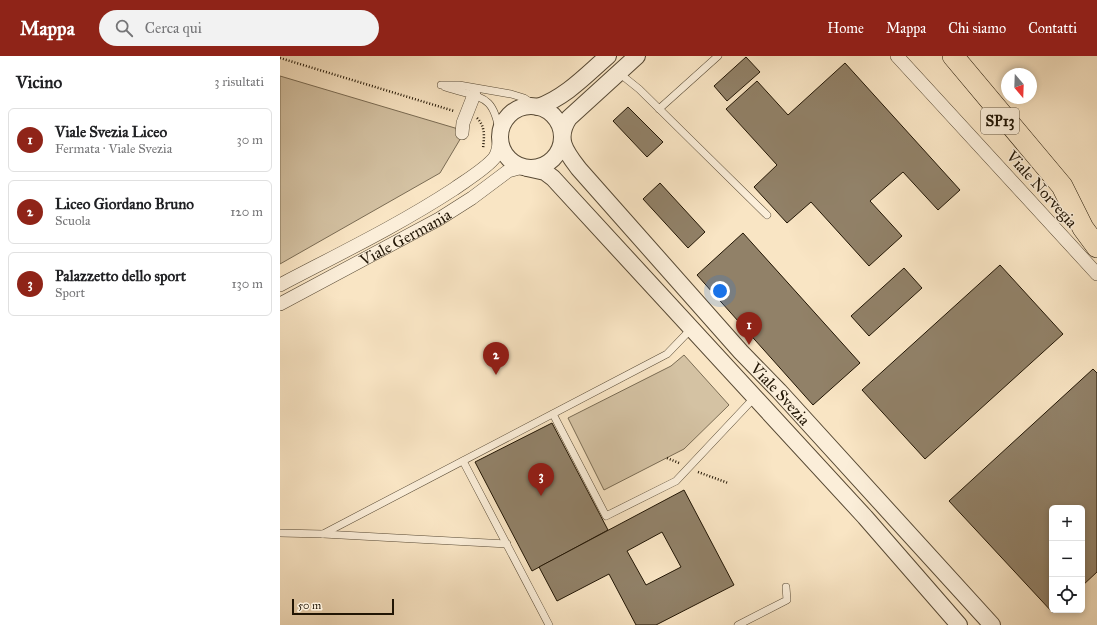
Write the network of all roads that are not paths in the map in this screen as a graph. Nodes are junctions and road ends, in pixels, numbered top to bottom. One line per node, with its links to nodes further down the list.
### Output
1 (608, 56): 9 (street)
2 (637, 56): 7 (street)
3 (718, 56): 10 (lane)
4 (897, 56): 19 (street, Viale Norvegia)
5 (938, 56): 15 (main road, SP13)
6 (954, 56): 15 (main road, SP13)
7 (619, 73): 10 (lane); 13 (street)
8 (476, 92): 9 (lane); 11 (street); 12 (lane)
9 (538, 107): 12 (street); 13 (street)
10 (659, 109): 16 (lane)
11 (462, 133)
12 (500, 136): 14 (street); 20 (street, Viale Germania)
13 (562, 138): 14 (street); 33 (street, Viale Svezia)
14 (527, 168): 21 (street, Viale Germania); 22 (street, Viale Svezia)
15 (1062, 186): 17 (main road, SP13); 18 (main road)
16 (767, 215)
17 (1097, 223)
18 (1097, 247)
19 (1097, 274)
20 (280, 285)
21 (280, 304)
22 (692, 328): 23 (street, Viale Svezia); 24 (lane)
23 (755, 397): 24 (lane); 32 (street, Viale Svezia)
24 (553, 414): 25 (lane)
25 (463, 461): 27 (lane); 28 (lane)
26 (280, 533): 27 (lane)
27 (323, 534): 28 (lane)
28 (507, 544): 30 (lane)
29 (786, 587): 31 (lane)
30 (549, 625)
31 (738, 625)
32 (959, 625)
33 (992, 625)

